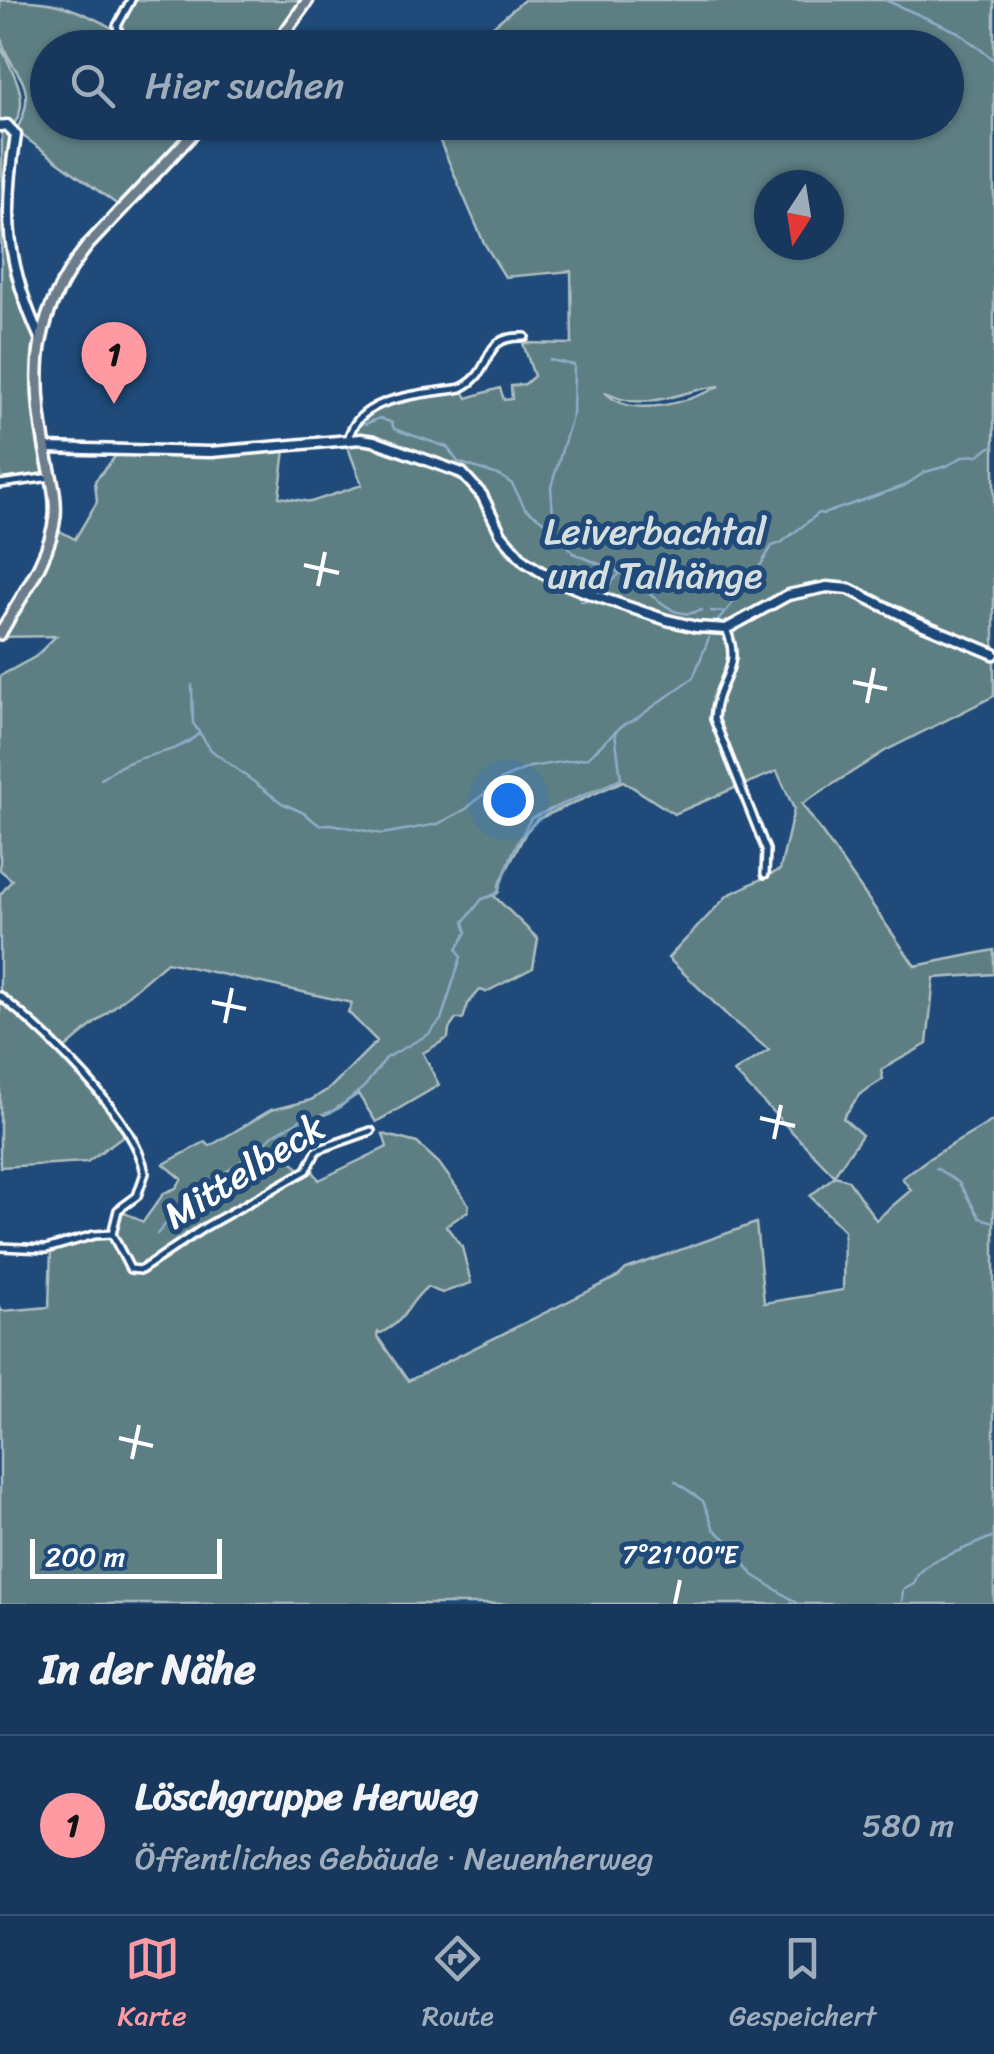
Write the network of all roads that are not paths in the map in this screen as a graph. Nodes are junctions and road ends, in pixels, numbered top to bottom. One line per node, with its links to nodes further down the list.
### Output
1 (131, 0): 3 (street)
2 (308, 0): 4 (main road)
3 (118, 30)
4 (287, 30)
5 (0, 126): 8 (street)
6 (187, 140): 8 (main road)
7 (525, 337): 9 (street)
8 (40, 338): 10 (main road)
9 (348, 440): 10 (street); 13 (street)
10 (45, 448): 11 (main road)
11 (51, 477): 12 (street); 14 (main road)
12 (0, 484)
13 (726, 628): 15 (street); 16 (street)
14 (0, 634)
15 (994, 654)
16 (766, 874)
17 (0, 996): 19 (street)
18 (371, 1131): 19 (street, Mittelbeck)
19 (112, 1234): 20 (street)
20 (0, 1248)

